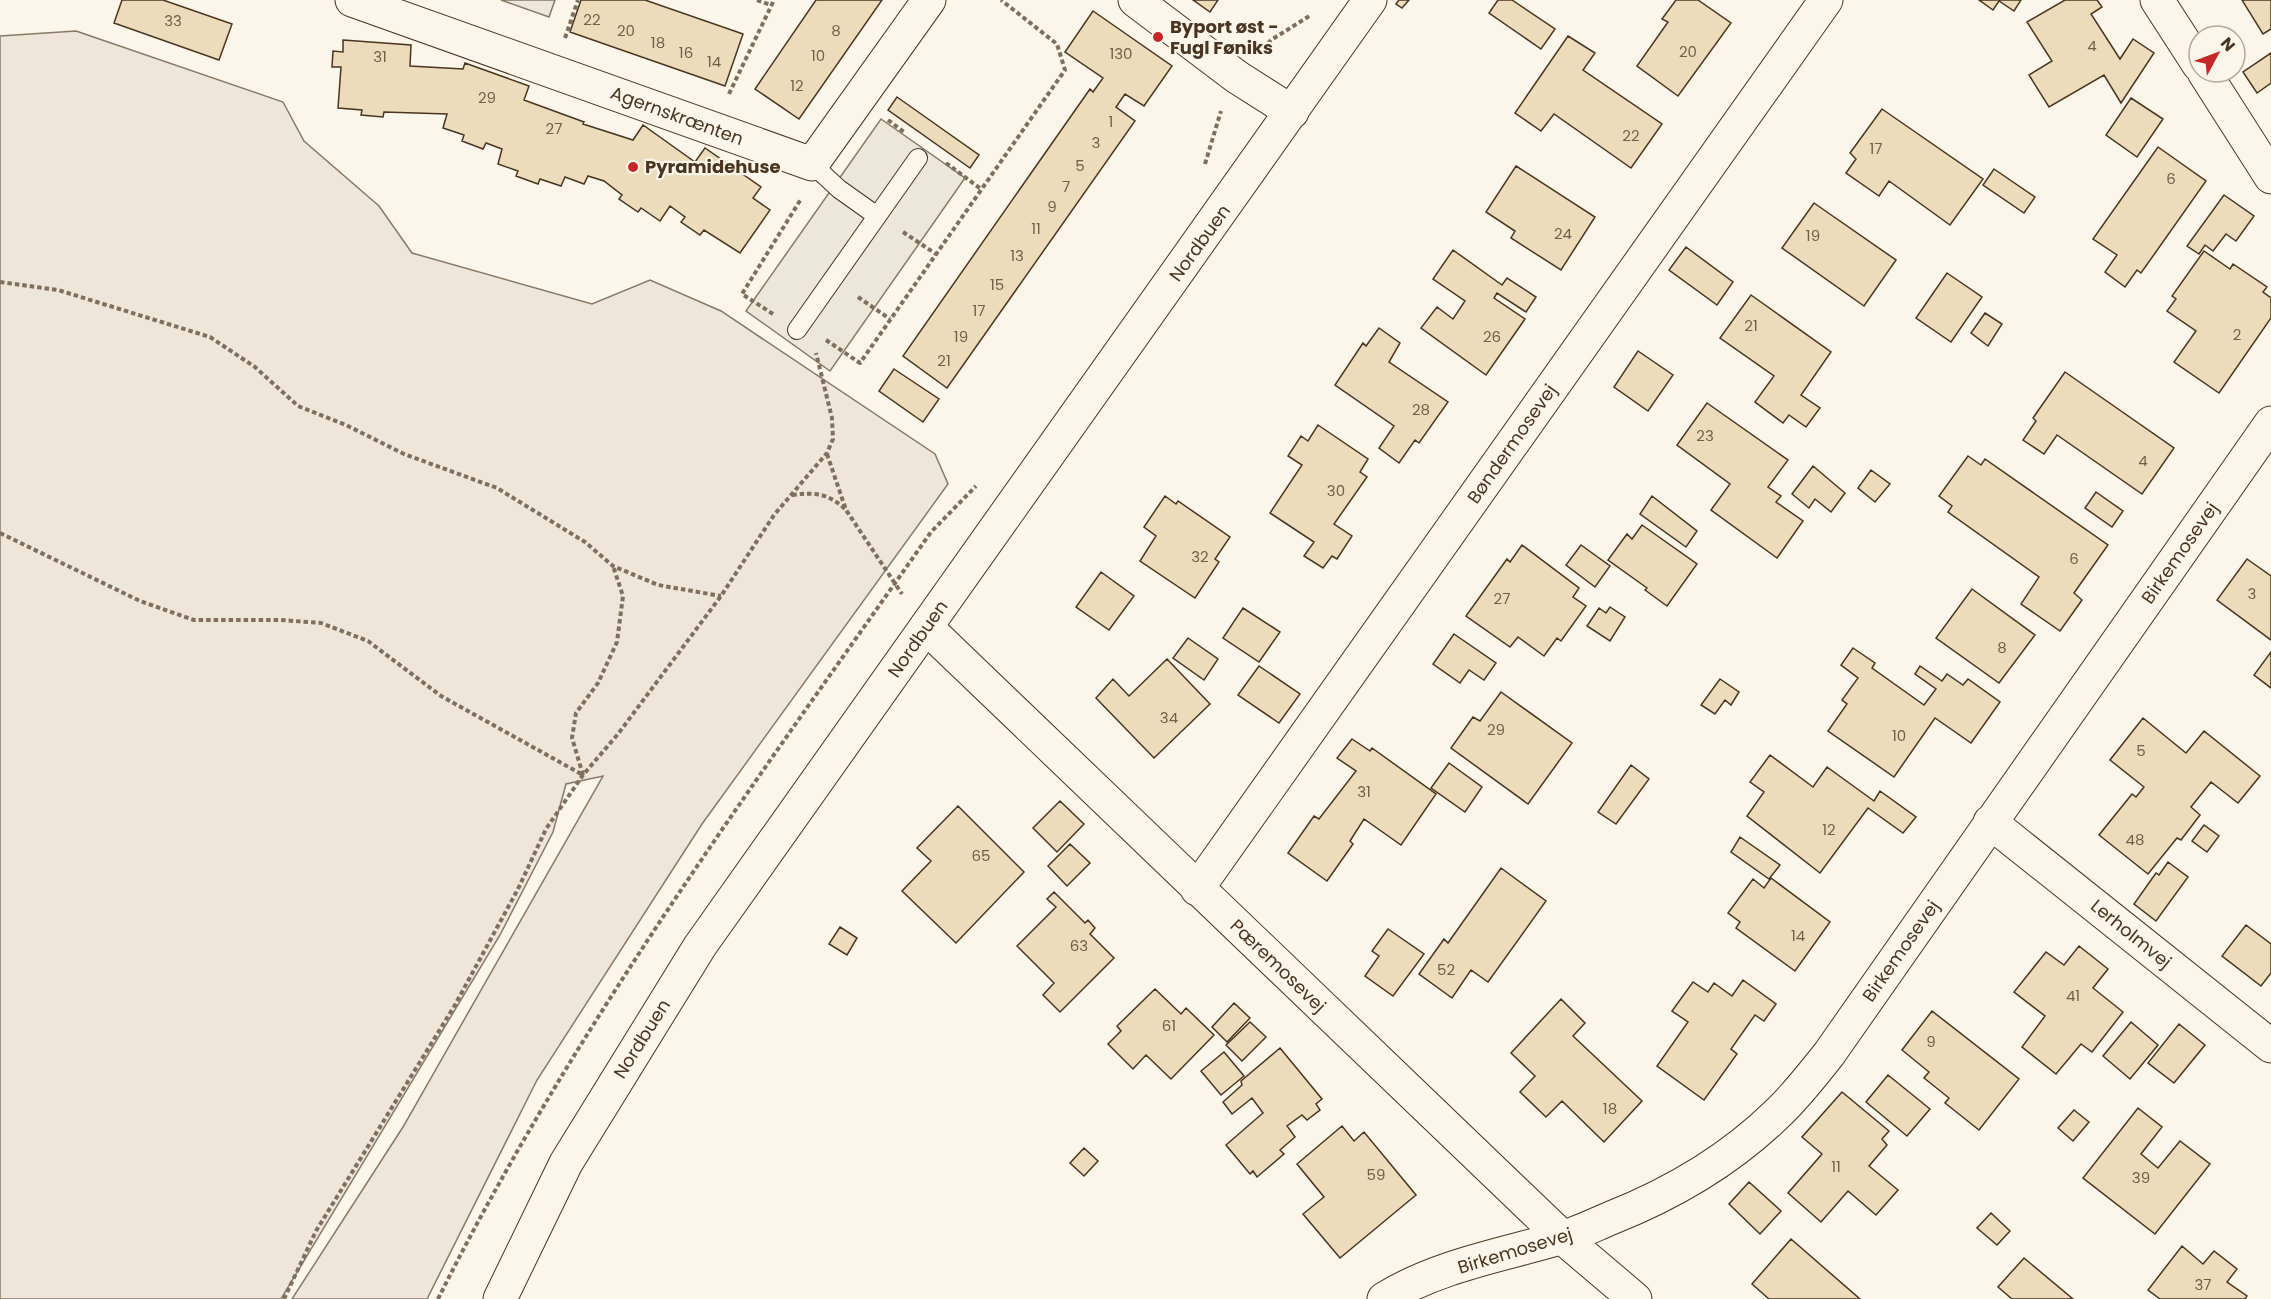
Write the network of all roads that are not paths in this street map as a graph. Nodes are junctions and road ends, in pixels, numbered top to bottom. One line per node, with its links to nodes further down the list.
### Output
1 (352, 0): 11 (street, Agernskrænten)
2 (928, 0): 11 (street)
3 (1135, 0): 9 (street)
4 (1370, 0): 9 (street, Nordbuen)
5 (1826, 0): 18 (street, Bøndermosevej)
6 (2157, 0): 7 (street)
7 (2187, 46)
8 (2212, 84): 12 (street)
9 (1292, 112): 16 (street, Nordbuen)
10 (918, 158): 13 (lane)
11 (812, 164): 13 (lane)
12 (2271, 177)
13 (877, 216): 14 (lane)
14 (799, 327)
15 (2271, 423): 17 (street, Birkemosevej)
16 (926, 627): 18 (street, Pæremosevej); 21 (street, Nordbuen)
17 (1990, 822): 19 (street, Lerholmvej); 20 (street, Birkemosevej)
18 (1197, 889): 20 (street, Pæremosevej)
19 (2271, 1046)
20 (1563, 1238): 22 (street, Birkemosevej); 23 (street, Pæremosevej)
21 (500, 1299)
22 (1384, 1299)
23 (1635, 1299)

